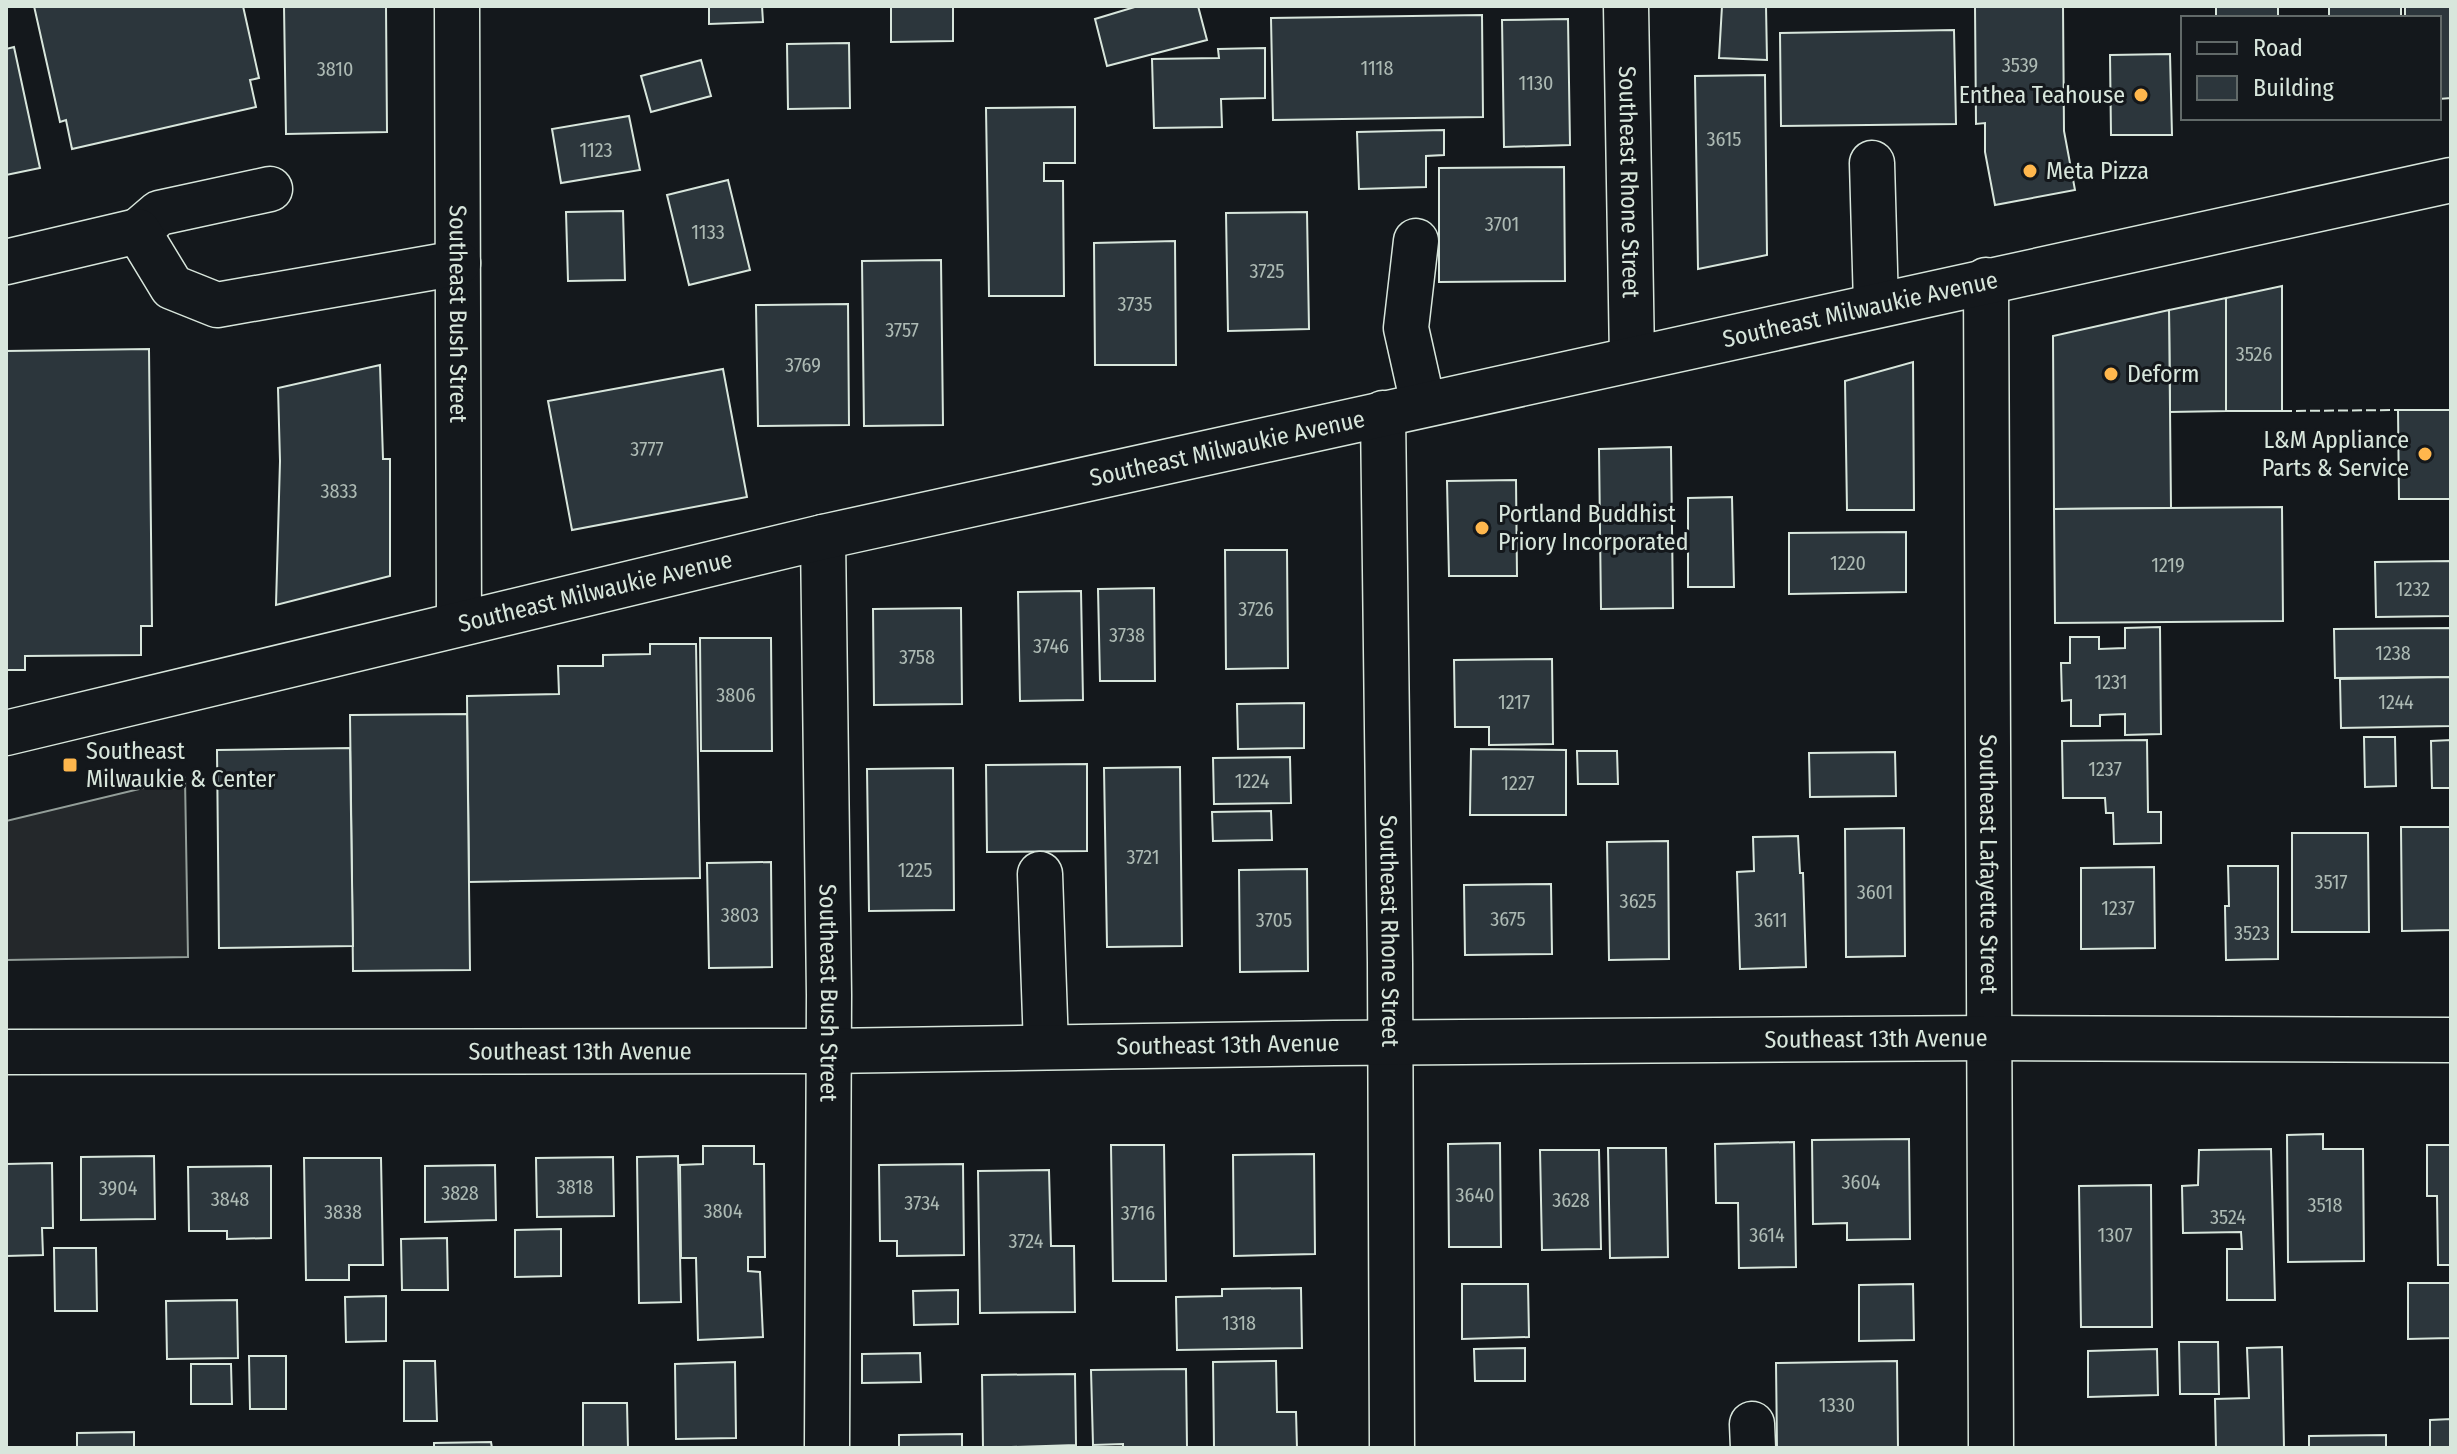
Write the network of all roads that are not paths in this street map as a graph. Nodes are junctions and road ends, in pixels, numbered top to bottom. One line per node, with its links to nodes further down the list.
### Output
1 (457, 6): 9 (street, Southeast Bush Street)
2 (1626, 6): 12 (street, Southeast Rhone Street)
3 (1872, 163): 11 (street)
4 (2451, 180): 10 (street, Southeast Milwaukie Avenue)
5 (270, 189): 6 (street)
6 (138, 231): 8 (street); 9 (street)
7 (1416, 241): 13 (street, Southeast Rhone Street)
8 (6, 262)
9 (458, 263): 15 (street, Southeast Bush Street)
10 (1986, 280): 11 (street, Southeast Milwaukie Avenue); 18 (street, Southeast Lafayette Street)
11 (1876, 305): 12 (street, Southeast Milwaukie Avenue)
12 (1632, 358): 13 (street, Southeast Milwaukie Avenue)
13 (1403, 409): 14 (street, Southeast Milwaukie Avenue); 20 (street, Southeast Rhone Street)
14 (823, 537): 15 (street, Southeast Milwaukie Avenue); 22 (street, Southeast Bush Street)
15 (459, 623): 16 (street, Southeast Milwaukie Avenue)
16 (6, 733)
17 (1040, 874): 21 (street)
18 (1989, 1038): 19 (street, Southeast 13th Avenue); 20 (street, Southeast 13th Avenue); 26 (street, Southeast Lafayette Street)
19 (2451, 1040)
20 (1391, 1043): 21 (street, Southeast 13th Avenue); 25 (street, Southeast Rhone Street)
21 (1046, 1047): 22 (street, Southeast 13th Avenue)
22 (828, 1051): 23 (street, Southeast 13th Avenue); 24 (street, Southeast Bush Street)
23 (6, 1052)
24 (827, 1448)
25 (1392, 1448)
26 (1991, 1448)

